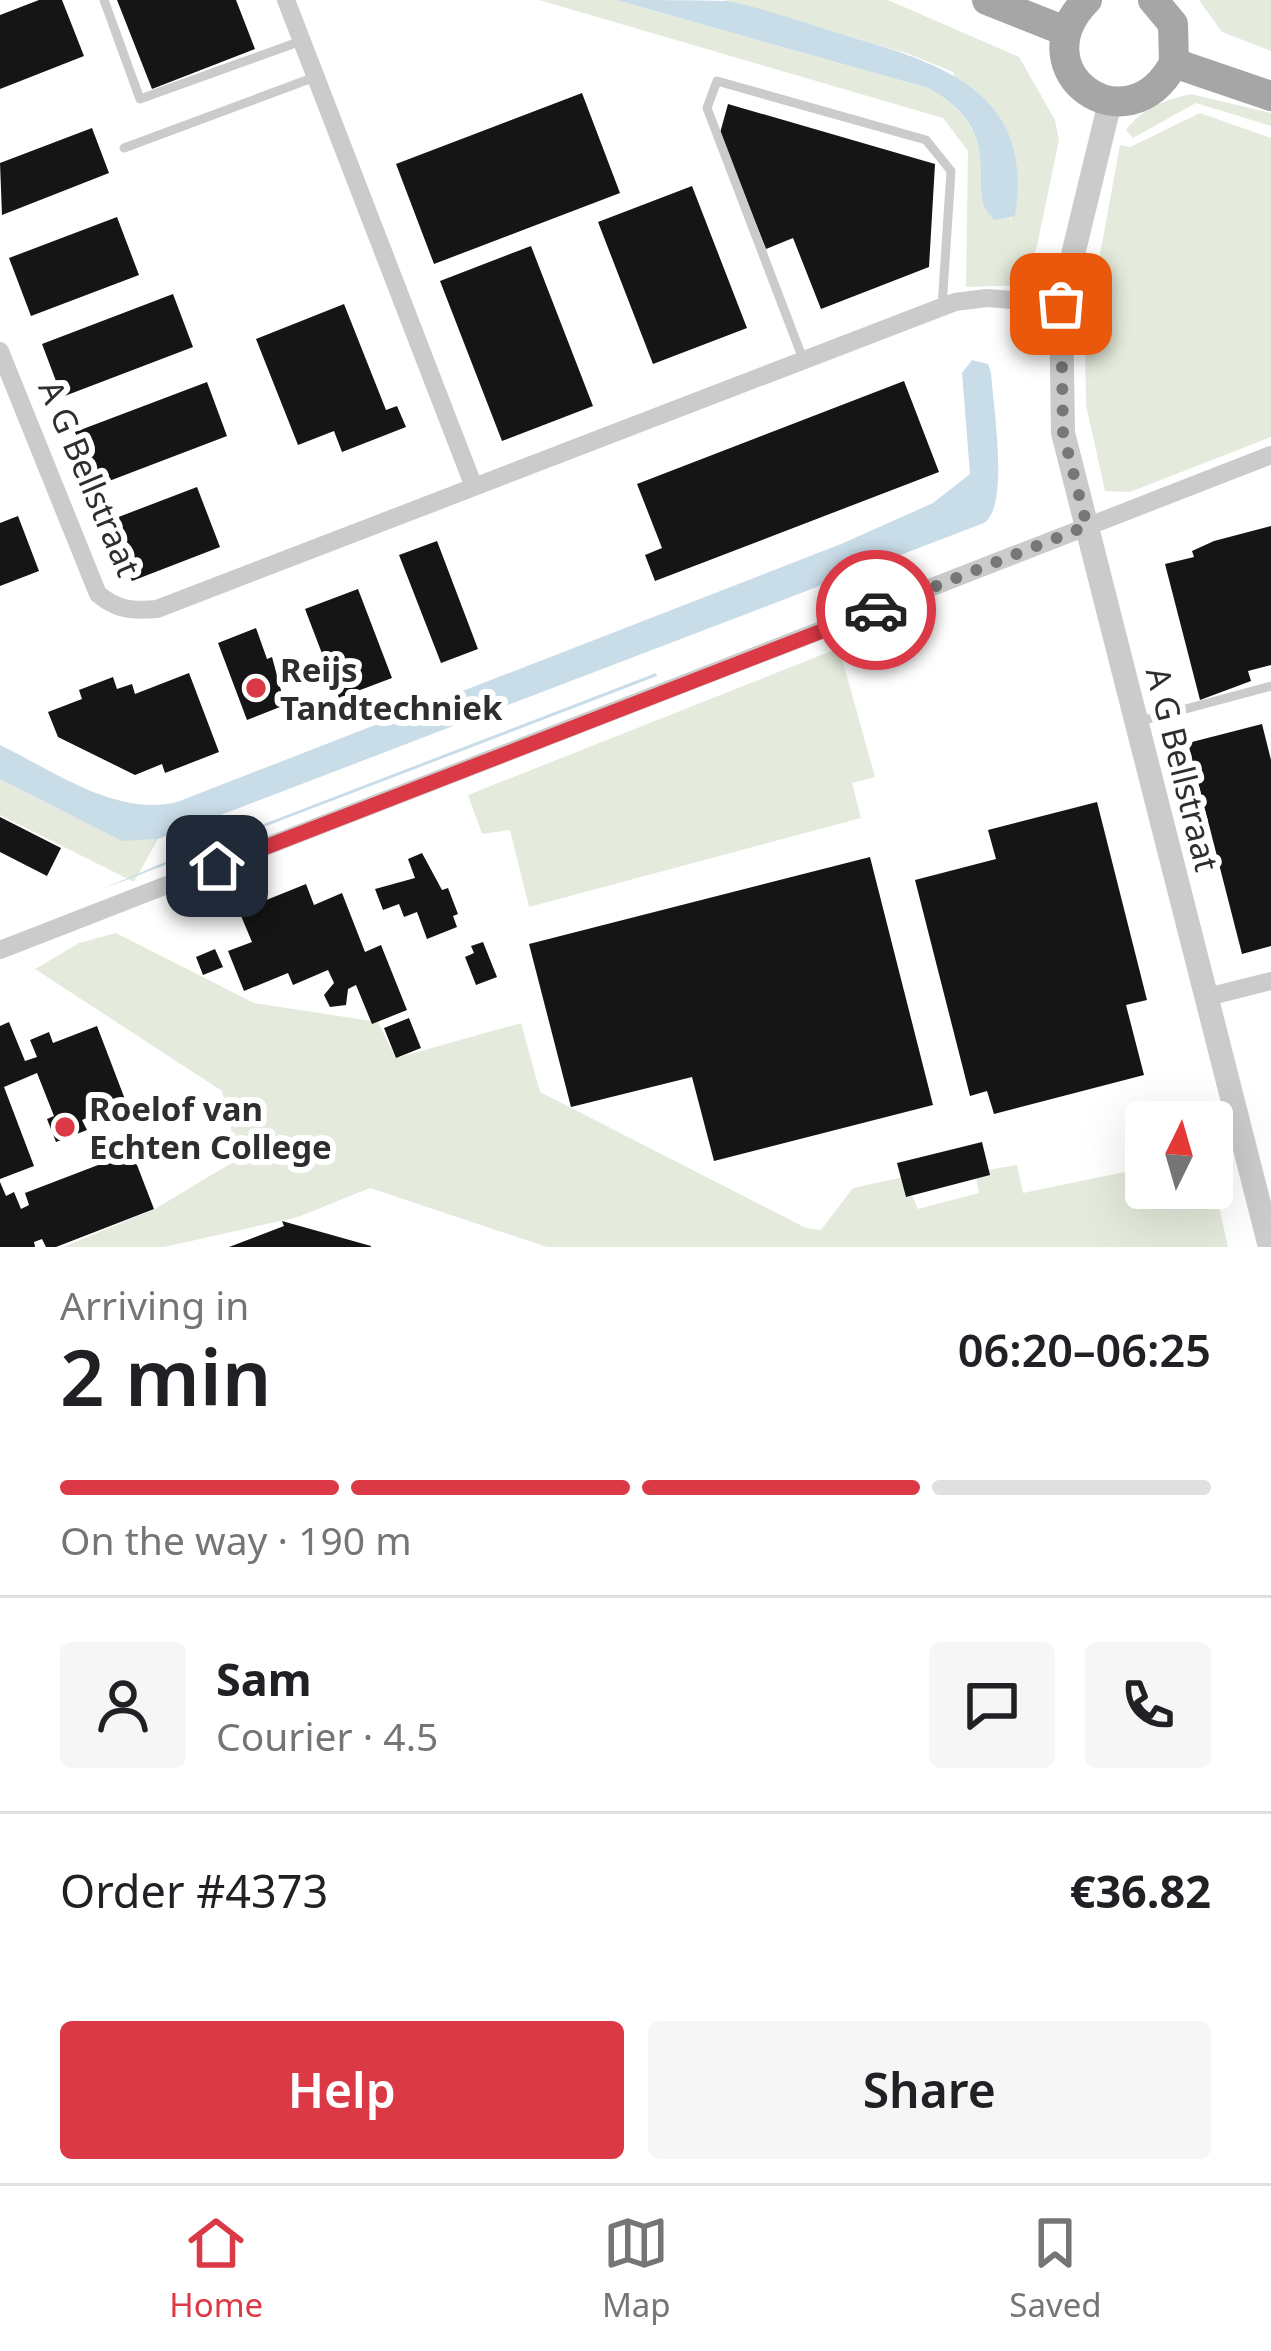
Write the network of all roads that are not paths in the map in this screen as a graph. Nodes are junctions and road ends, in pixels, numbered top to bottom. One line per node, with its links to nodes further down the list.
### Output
1 (104, 0): 7 (lane)
2 (286, 0): 7 (street)
3 (987, 0): 6 (main road)
4 (1087, 0): 6 (main road)
5 (1153, 0): 8 (main road)
6 (1065, 31): 11 (main road)
7 (301, 41): 9 (street)
8 (1174, 63): 10 (main road); 11 (main road)
9 (315, 77): 12 (lane); 18 (street)
10 (1271, 96)
11 (1109, 102): 13 (street, A G Bellstraat)
12 (124, 148)
13 (1061, 304): 14 (street, A G Bellstraat); 19 (street, A G Bellstraat)
14 (942, 307): 16 (street, A G Bellstraat); 16 (lane)
15 (0, 351): 18 (street, A G Bellstraat)
16 (803, 360): 18 (street, A G Bellstraat)
17 (1271, 455): 19 (street)
18 (474, 487)
19 (1087, 526): 21 (street, A G Bellstraat); 22 (street)
20 (1271, 686): 21 (lane)
21 (1137, 722): 24 (street, A G Bellstraat)
22 (0, 950)
23 (1271, 981): 24 (street)
24 (1208, 997): 25 (street, A G Bellstraat)
25 (1270, 1247)

